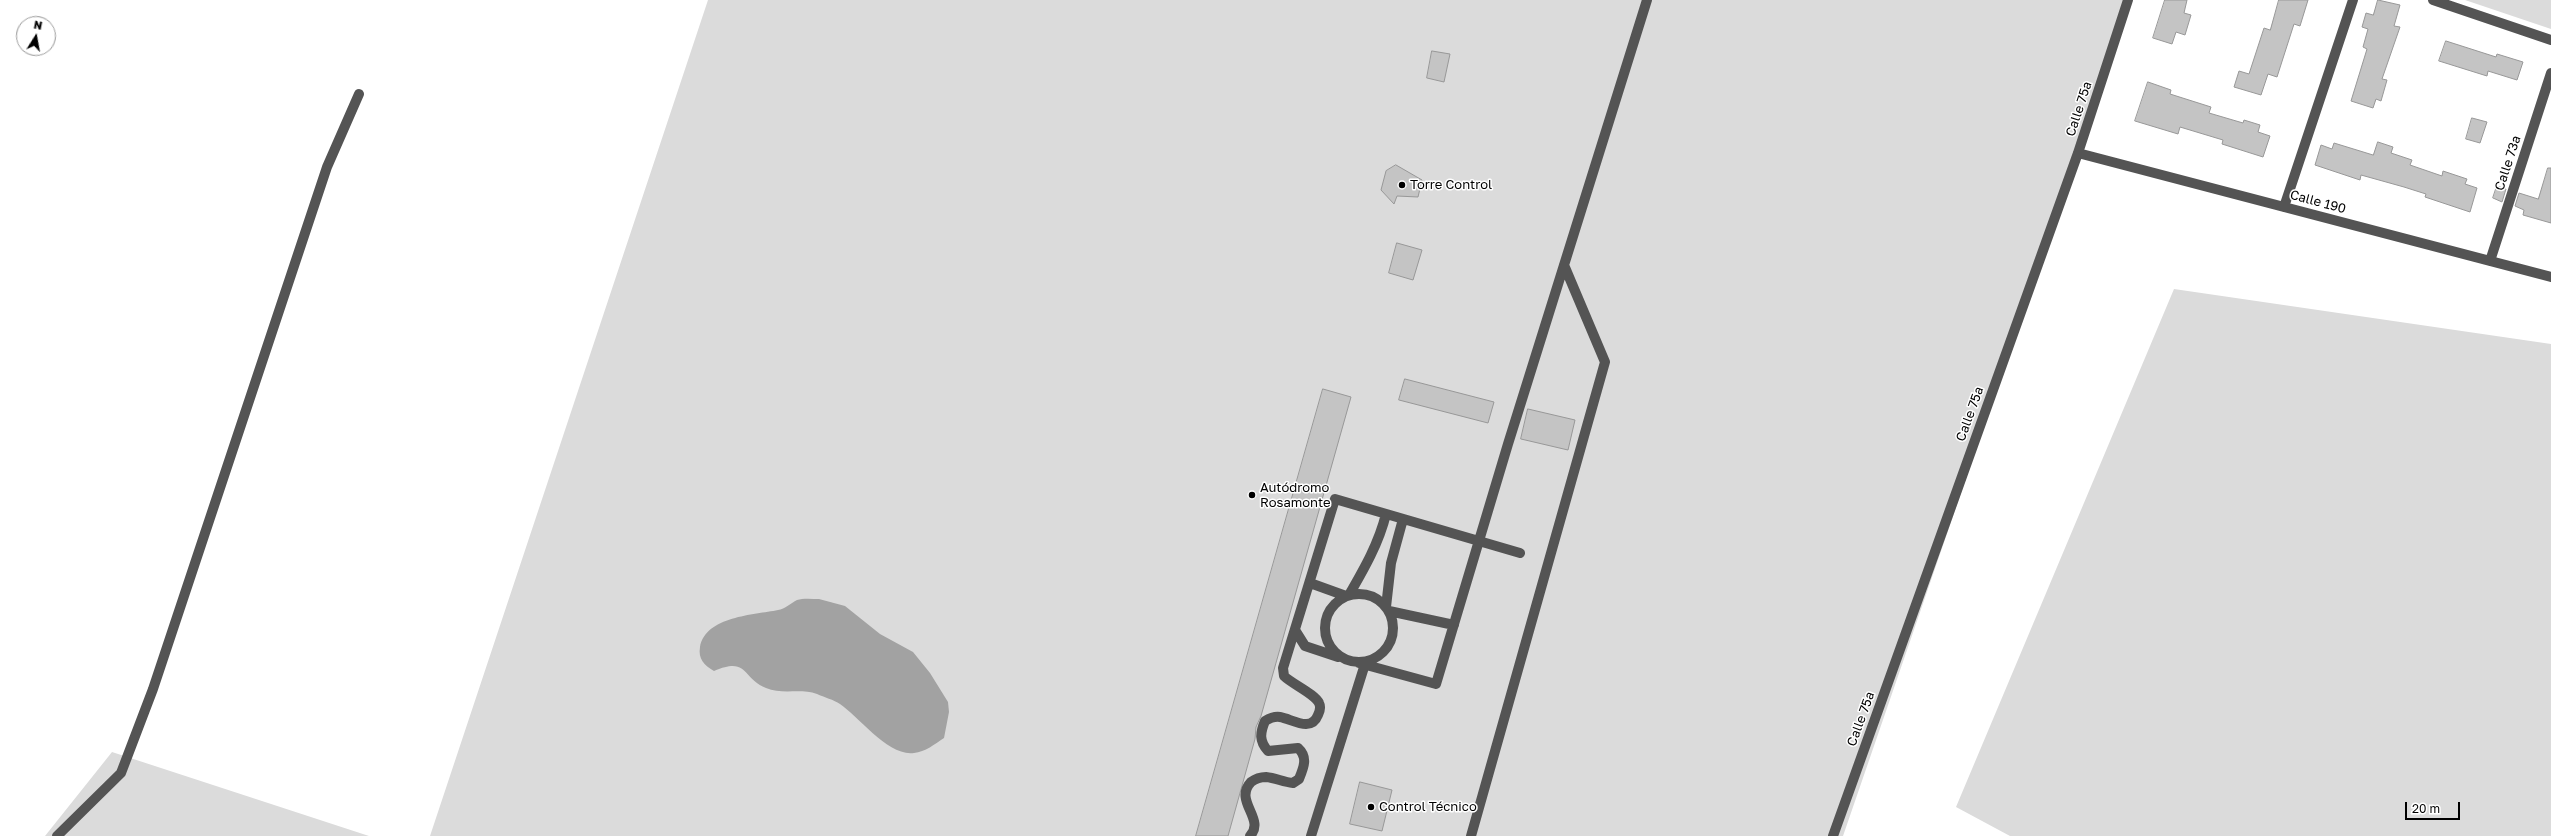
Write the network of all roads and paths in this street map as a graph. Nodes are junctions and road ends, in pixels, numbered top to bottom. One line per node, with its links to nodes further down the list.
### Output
1 (1648, 0): 11 (street)
2 (2128, 0): 8 (street, Calle 75a)
3 (2353, 0): 9 (street)
4 (2433, 0): 5 (street)
5 (2551, 40)
6 (2551, 73): 10 (street, Calle 73a)
7 (359, 94): 24 (street)
8 (2078, 153): 9 (street, Calle 190); 28 (street, Calle 75a)
9 (2284, 207): 10 (street, Calle 190)
10 (2490, 261): 12 (street, Calle 190)
11 (1564, 265): 15 (street); 27 (street)
12 (2551, 277)
13 (1386, 514): 14 (street); 17 (street); 18 (street)
14 (1402, 519): 15 (street); 19 (street)
15 (1479, 541): 16 (street); 20 (street)
16 (1520, 553)
17 (1310, 583): 18 (street); 21 (street)
18 (1347, 596): 19 (street); 22 (street)
19 (1388, 609): 20 (street); 23 (street)
20 (1454, 625): 23 (street)
21 (1295, 630): 22 (street); 25 (street)
22 (1344, 659): 23 (street)
23 (1362, 663): 26 (street)
24 (57, 836)
25 (1250, 836)
26 (1311, 836)
27 (1471, 836)
28 (1833, 836)

